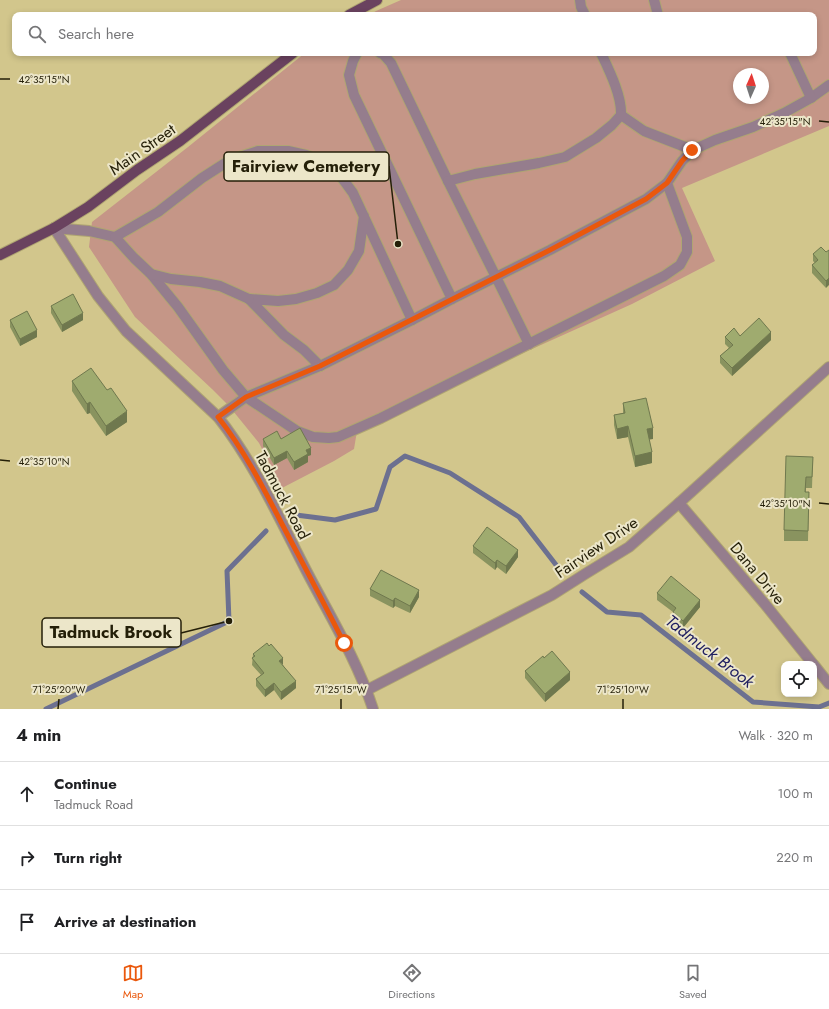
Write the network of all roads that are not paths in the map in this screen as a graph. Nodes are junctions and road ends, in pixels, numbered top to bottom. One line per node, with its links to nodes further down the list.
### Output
1 (377, 0): 4 (main road)
2 (580, 0): 5 (street)
3 (654, 0): 6 (street)
4 (355, 12)
5 (584, 12)
6 (657, 12)
7 (289, 56): 19 (main road, Main Street)
8 (356, 56): 25 (street)
9 (385, 56): 16 (street)
10 (602, 56): 14 (street)
11 (791, 56): 13 (street)
12 (829, 85): 13 (street)
13 (811, 98): 15 (street)
14 (621, 115): 15 (street); 16 (street)
15 (692, 150): 17 (street)
16 (448, 181): 23 (street)
17 (667, 183): 23 (street); 27 (street)
18 (364, 216): 20 (street); 24 (street); 26 (street)
19 (54, 228): 20 (street); 21 (main road, Main Street); 31 (street, Tadmuck Road)
20 (115, 237): 22 (street)
21 (0, 255)
22 (151, 274): 24 (street); 30 (street)
23 (496, 277): 25 (street); 27 (street)
24 (249, 299): 28 (street)
25 (452, 299): 26 (street)
26 (412, 320): 28 (street)
27 (529, 344): 30 (street)
28 (320, 366): 30 (street)
29 (829, 367): 32 (street, Fairview Drive)
30 (246, 397): 31 (street)
31 (218, 417): 36 (street, Tadmuck Road)
32 (679, 503): 33 (street, Dana Drive); 36 (street, Fairview Drive)
33 (810, 661)
34 (817, 670): 35 (street, Dana Drive)
35 (829, 684)
36 (367, 690): 37 (street, Tadmuck Road)
37 (373, 709)

